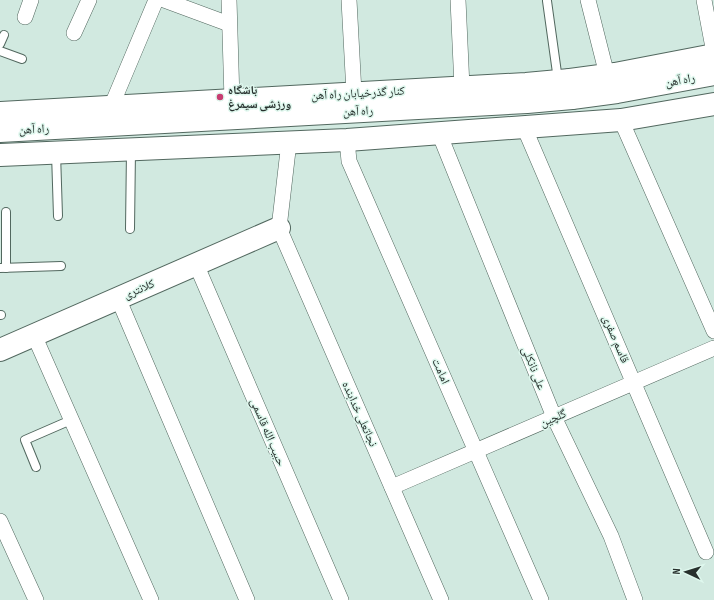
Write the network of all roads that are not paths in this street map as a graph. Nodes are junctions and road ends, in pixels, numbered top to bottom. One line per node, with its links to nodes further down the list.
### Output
1 (31, 0): 12 (street)
2 (89, 0): 14 (street)
3 (156, 0): 27 (street)
4 (164, 0): 11 (street)
5 (229, 0): 13 (street)
6 (349, 0): 24 (street)
7 (458, 0): 23 (street)
8 (588, 0): 21 (street)
9 (704, 0): 18 (street)
10 (547, 1): 22 (lane)
11 (188, 4): 13 (street)
12 (25, 17)
13 (229, 24): 25 (street)
14 (74, 33)
15 (4, 35): 16 (lane)
16 (0, 44)
17 (0, 51): 19 (lane)
18 (714, 54): 21 (main road, کنار گذرخیابان راه آهن)
19 (22, 59)
20 (714, 74): 22 (main road, راه آهن)
21 (608, 75): 22 (main road, کنار گذرخیابان راه آهن)
22 (567, 86): 23 (main road, کنار گذرخیابان راه آهن); 28 (main road, راه آهن)
23 (462, 87): 24 (main road, کنار گذرخیابان راه آهن)
24 (354, 93): 25 (main road, کنار گذرخیابان راه آهن)
25 (232, 100): 27 (main road, کنار گذرخیابان راه آهن)
26 (714, 105): 30 (main road, راه آهن)
27 (111, 107): 29 (main road, کنار گذرخیابان راه آهن)
28 (401, 109): 32 (main road, راه آهن); 34 (main road)
29 (0, 113)
30 (622, 120): 31 (main road, راه آهن); 48 (street)
31 (524, 127): 33 (main road, راه آهن); 52 (street, قاسم صفری)
32 (0, 131)
33 (438, 133): 34 (main road, راه آهن); 53 (street, علی نانکلی)
34 (403, 135): 35 (main road, راه آهن)
35 (347, 140): 36 (main road, راه آهن); 55 (street, امامت)
36 (289, 142): 37 (main road, راه آهن); 42 (street)
37 (131, 149): 38 (main road, راه آهن); 43 (lane)
38 (56, 153): 39 (main road, راه آهن); 41 (lane)
39 (0, 155)
40 (6, 212): 46 (lane)
41 (58, 216)
42 (279, 228): 44 (main road, کلانتری); 57 (street, نجاتعلی خدابنده)
43 (130, 229)
44 (196, 264): 47 (main road, کلانتری); 63 (street, حبیب الله قاسمی)
45 (61, 266): 46 (lane)
46 (3, 268)
47 (118, 298): 49 (main road, کلانتری); 62 (street)
48 (714, 331)
49 (34, 335): 51 (main road, کلانتری); 54 (street)
50 (714, 348): 52 (street, گلچین)
51 (0, 350)
52 (634, 383): 53 (street, گلچین); 59 (street, قاسم صفری)
53 (554, 417): 55 (street, گلچین); 66 (street, علی نانکلی)
54 (71, 420): 56 (lane); 61 (street)
55 (475, 451): 57 (street, گلچین); 65 (street, امامت)
56 (36, 468)
57 (392, 486): 64 (street, نجاتعلی خدابنده)
58 (1, 528): 60 (street)
59 (706, 552)
60 (36, 600)
61 (151, 600)
62 (247, 600)
63 (341, 600)
64 (441, 600)
65 (541, 600)
66 (635, 600)

